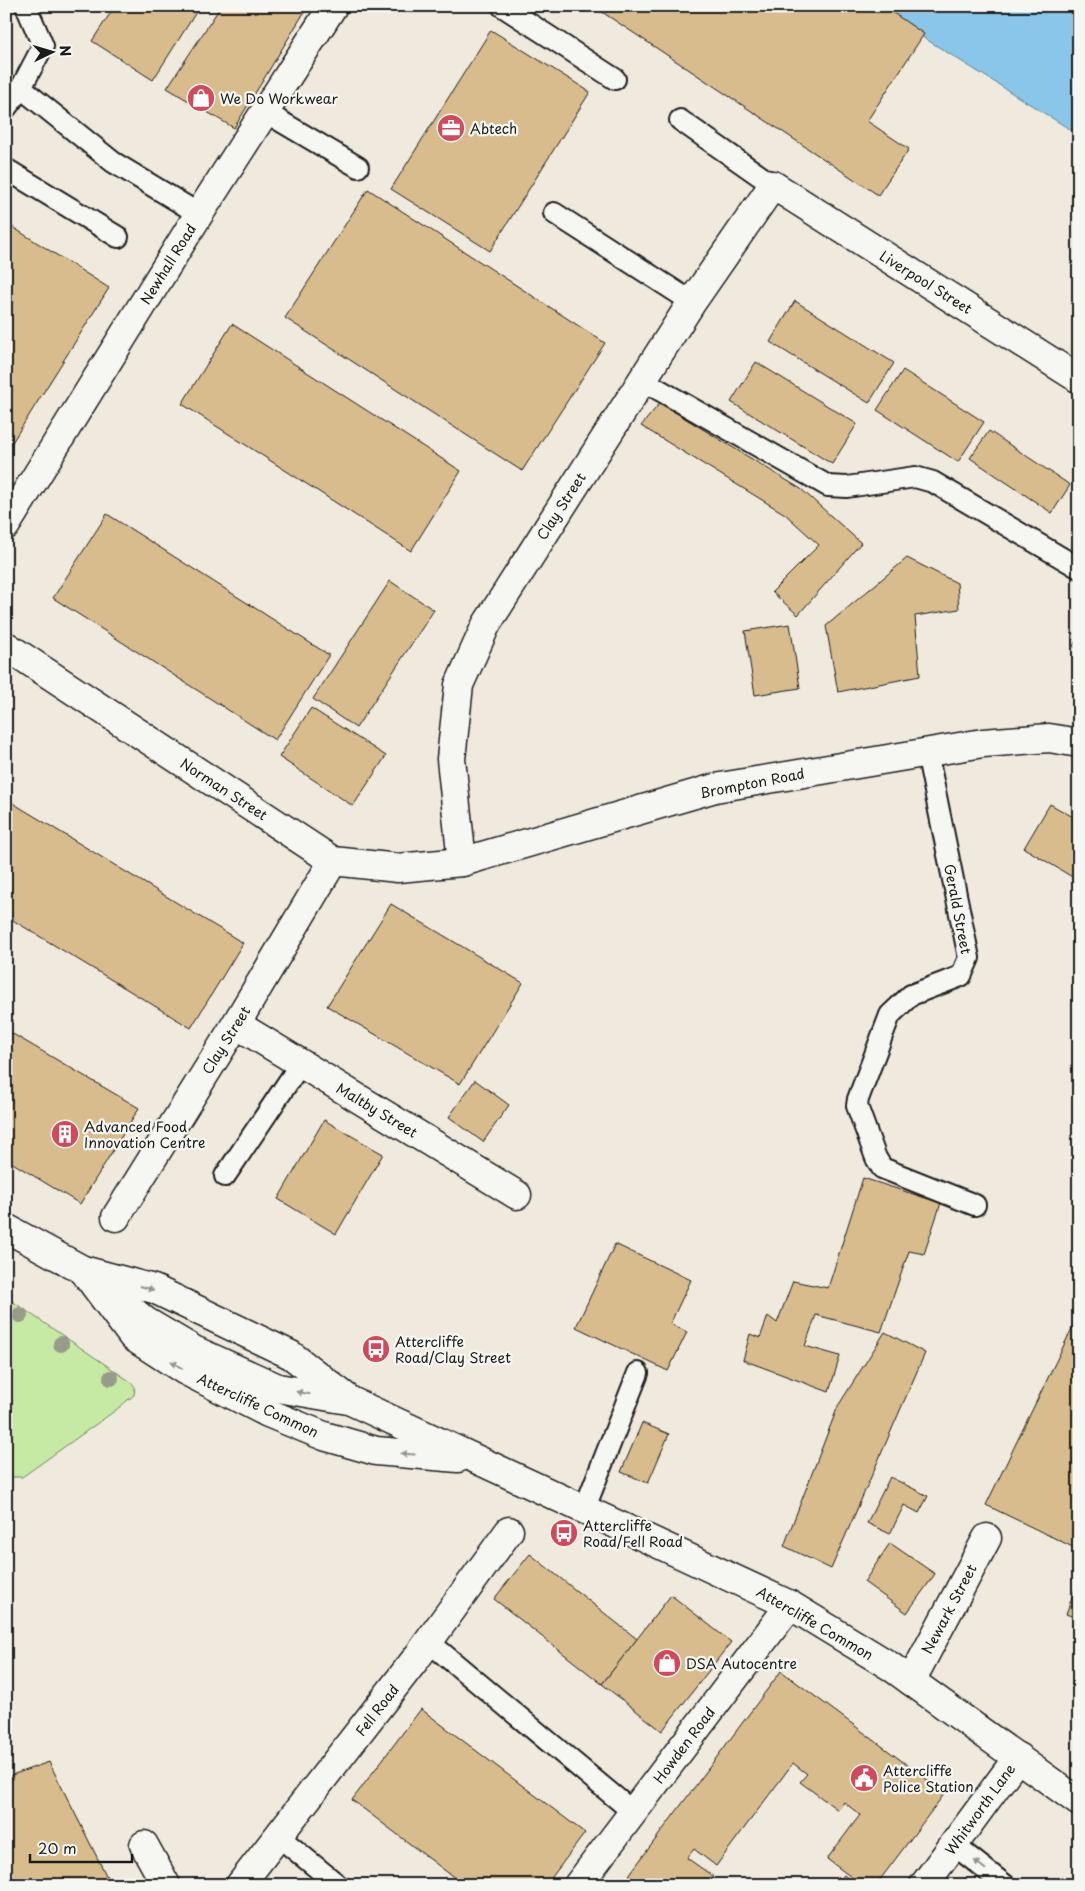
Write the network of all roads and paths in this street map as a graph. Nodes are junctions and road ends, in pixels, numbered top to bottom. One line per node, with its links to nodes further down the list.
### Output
1 (26, 6): 5 (lane)
2 (333, 6): 7 (street, Newhall Road)
3 (502, 6): 4 (lane)
4 (614, 79)
5 (20, 88): 6 (lane); 13 (lane)
6 (6, 108)
7 (265, 112): 9 (lane); 13 (street, Newhall Road)
8 (680, 120): 11 (lane)
9 (358, 167)
10 (6, 169): 14 (lane)
11 (773, 185): 15 (street, Clay Street); 16 (street, Liverpool Street)
12 (554, 213): 15 (lane)
13 (199, 214): 18 (street, Newhall Road)
14 (118, 236)
15 (692, 302): 17 (street, Clay Street)
16 (1079, 379)
17 (642, 380): 19 (lane); 24 (street, Clay Street)
18 (6, 525)
19 (1079, 568)
20 (6, 646): 23 (street, Norman Street)
21 (1079, 743): 22 (street, Brompton Road)
22 (926, 752): 24 (street, Brompton Road); 29 (lane, Gerald Street)
23 (333, 861): 24 (street, Norman Street); 25 (street, Clay Street)
24 (462, 862)
25 (236, 1024): 26 (street, Maltby Street); 30 (street, Clay Street)
26 (302, 1064): 27 (lane); 28 (street, Maltby Street)
27 (225, 1176)
28 (517, 1195)
29 (975, 1205)
30 (116, 1217)
31 (6, 1228): 32 (street, Attercliffe Common)
32 (83, 1270): 34 (street, Attercliffe Common, one-way to 34); 34 (street, Attercliffe Common, one-way to 32); 35 (street, Attercliffe Common, one-way to 32)
33 (638, 1373): 36 (lane)
34 (351, 1401): 35 (street, Attercliffe Common)
35 (474, 1459): 36 (street, Attercliffe Common)
36 (584, 1510): 39 (street, Attercliffe Common)
37 (509, 1531): 40 (street, Fell Road)
38 (987, 1538): 41 (street, Newark Street)
39 (790, 1605): 41 (street, Attercliffe Common); 44 (street, Howden Road)
40 (429, 1642): 44 (lane); 45 (street, Fell Road)
41 (910, 1681): 42 (street, Attercliffe Common)
42 (1018, 1758): 43 (street, Attercliffe Common); 47 (street, Whitworth Lane)
43 (1079, 1802)
44 (633, 1812): 51 (street, Howden Road)
45 (278, 1836): 49 (street, Fell Road); 50 (lane)
46 (144, 1845): 48 (street)
47 (954, 1845): 52 (street, Whitworth Lane); 53 (lane, one-way to 47)
48 (166, 1885)
49 (240, 1885)
50 (338, 1885)
51 (578, 1885)
52 (924, 1885)
53 (1005, 1885)

